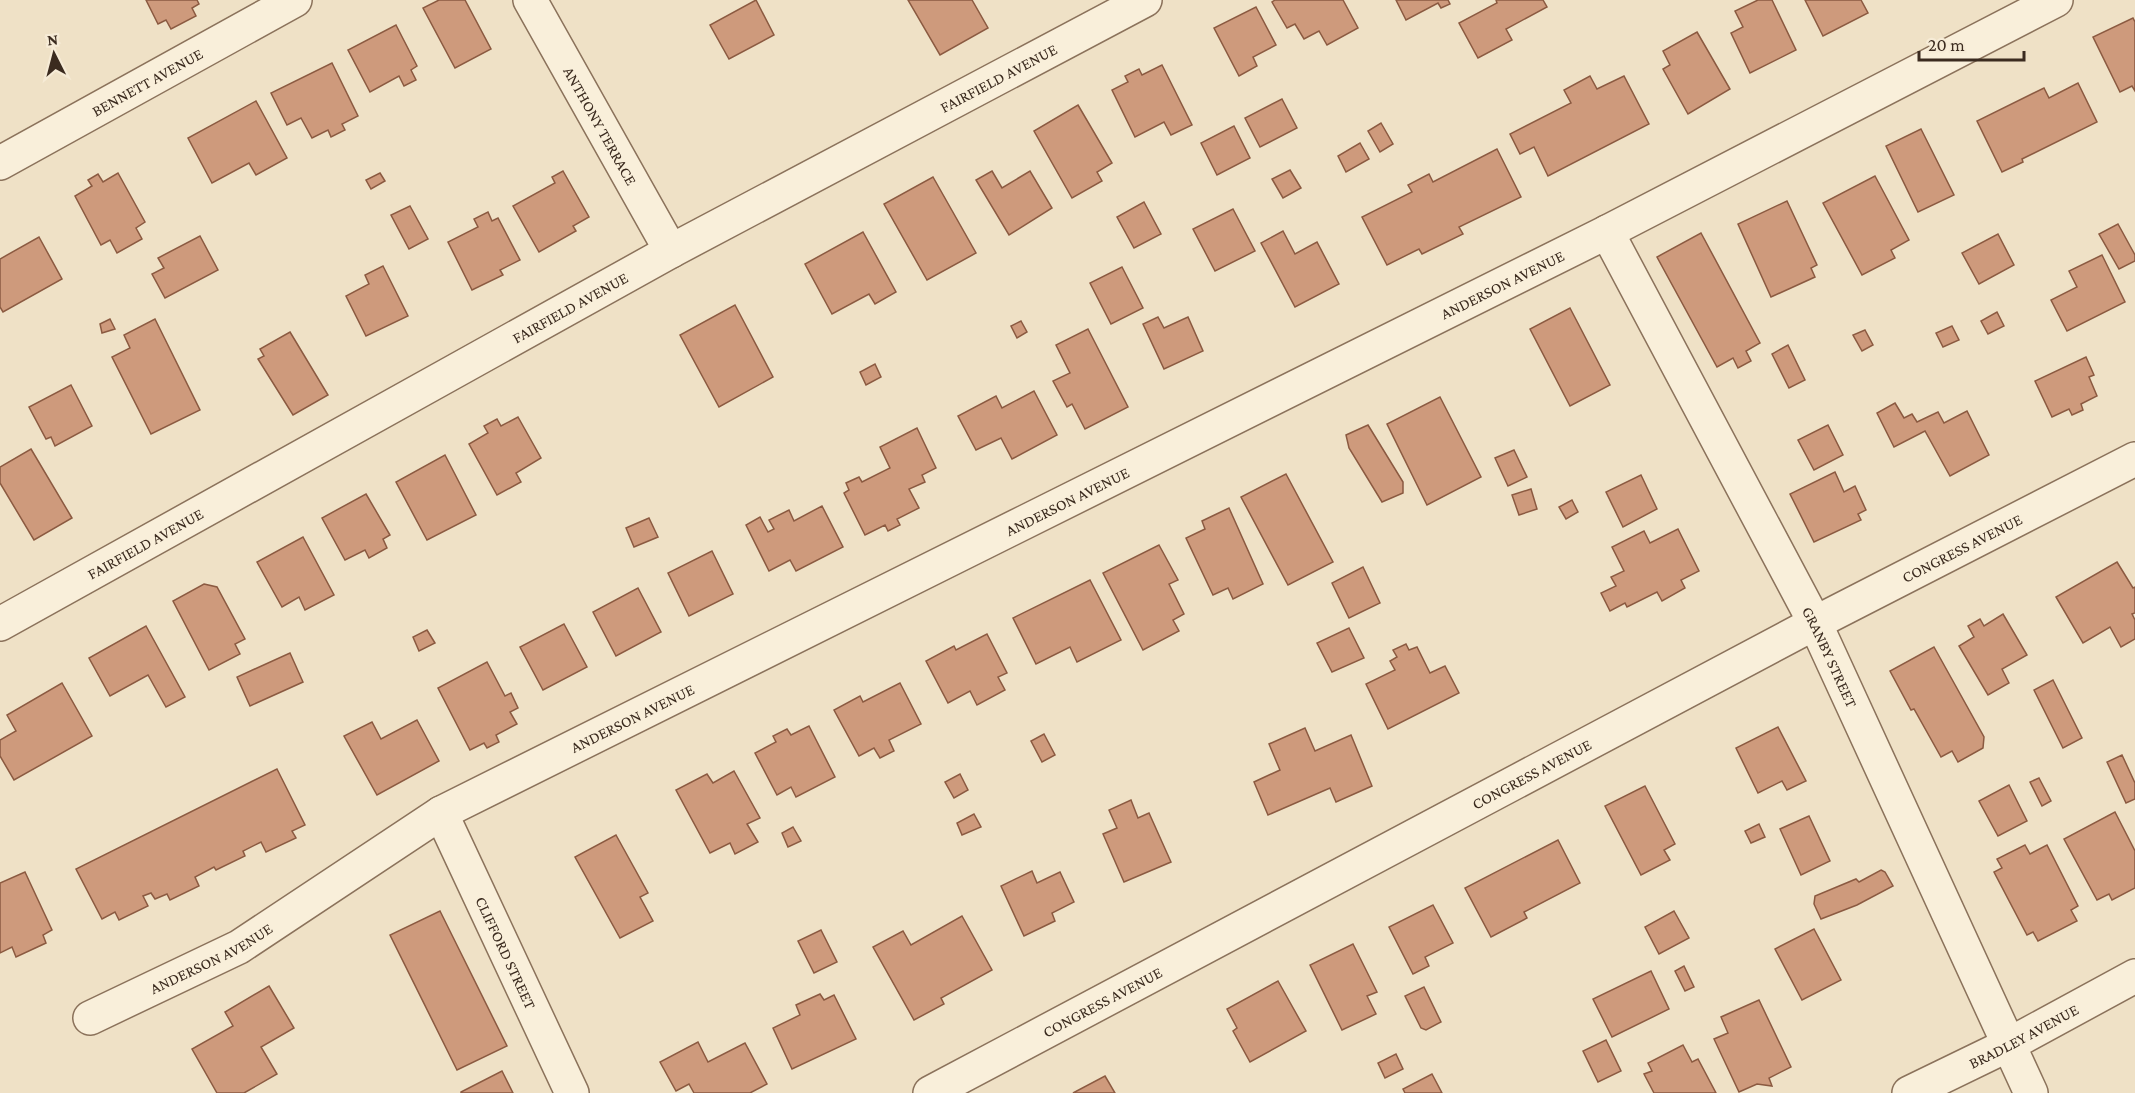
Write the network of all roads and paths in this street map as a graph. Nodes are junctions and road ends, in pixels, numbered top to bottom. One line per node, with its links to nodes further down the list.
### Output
1 (295, 0): 5 (street, BENNETT AVENUE)
2 (530, 0): 7 (street, ANTHONY TERRACE)
3 (1145, 0): 7 (street, FAIRFIELD AVENUE)
4 (2056, 0): 6 (street, ANDERSON AVENUE)
5 (0, 163)
6 (1607, 232): 9 (street, GRANBY STREET); 11 (street, ANDERSON AVENUE)
7 (671, 251): 10 (street, FAIRFIELD AVENUE)
8 (2135, 459): 9 (street, CONGRESS AVENUE)
9 (1815, 623): 14 (street, GRANBY STREET); 16 (street, CONGRESS AVENUE)
10 (0, 624)
11 (441, 813): 13 (street, ANDERSON AVENUE); 15 (street, CLIFFORD STREET)
12 (2135, 976): 14 (street, BRADLEY AVENUE)
13 (90, 1018)
14 (2008, 1045): 17 (street, BRADLEY AVENUE); 18 (street, GRANBY STREET)
15 (572, 1093)
16 (930, 1093)
17 (1909, 1093)
18 (2031, 1093)

